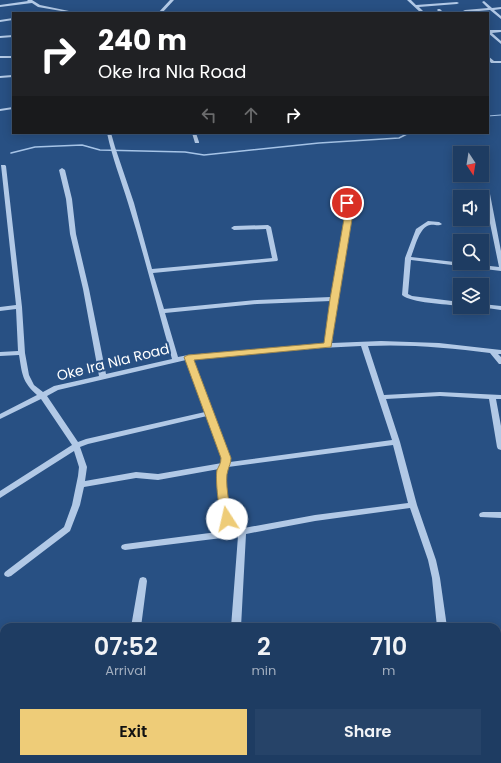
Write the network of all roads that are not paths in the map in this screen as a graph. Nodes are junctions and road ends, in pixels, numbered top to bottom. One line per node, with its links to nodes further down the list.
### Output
1 (172, 0): 10 (street)
2 (409, 0): 6 (street)
3 (31, 1): 5 (street); 9 (street)
4 (484, 2): 8 (street)
5 (0, 6)
6 (416, 6): 11 (street); 12 (street)
7 (501, 8): 8 (street)
8 (491, 9): 12 (street); 13 (street)
9 (69, 12)
10 (161, 12)
11 (422, 12)
12 (466, 12)
13 (501, 18)
14 (12, 19): 15 (street)
15 (0, 21)
16 (501, 31): 17 (street)
17 (489, 32): 20 (street)
18 (12, 36): 19 (street)
19 (0, 37)
20 (501, 43)
21 (12, 56): 22 (street)
22 (0, 57)
23 (489, 58): 24 (street)
24 (501, 62)
25 (0, 76): 26 (street)
26 (12, 76)
27 (12, 108): 28 (street)
28 (0, 110)
29 (109, 134): 41 (street)
30 (194, 134): 31 (street)
31 (197, 142)
32 (3, 166): 44 (street)
33 (62, 170): 58 (street)
34 (347, 203): 42 (street)
35 (489, 204): 38 (street)
36 (439, 224): 39 (street)
37 (234, 228): 41 (street)
38 (499, 256): 40 (street)
39 (408, 258): 40 (street); 43 (street)
40 (501, 268)
41 (150, 271): 48 (street)
42 (334, 299): 48 (street); 50 (street)
43 (453, 303)
44 (19, 307): 46 (street); 53 (street)
45 (489, 307): 47 (street)
46 (0, 308)
47 (501, 308)
48 (161, 311): 56 (street)
49 (364, 344): 50 (street, Oke Ira Nla Road); 51 (street, Oke Ira Nla Road); 61 (street)
50 (328, 346): 55 (street, Oke Ira Nla Road)
51 (493, 352): 52 (street, Oke Ira Nla Road); 57 (street)
52 (501, 352)
53 (22, 353): 54 (street); 59 (street)
54 (0, 354)
55 (188, 357): 56 (street, Oke Ira Nla Road); 63 (street)
56 (176, 360): 58 (street, Oke Ira Nla Road)
57 (501, 362)
58 (103, 377): 59 (street, Oke Ira Nla Road)
59 (43, 396): 64 (street, Oke Ira Nla Road); 66 (street)
60 (492, 396): 61 (street); 62 (street); 67 (street)
61 (382, 397): 65 (street)
62 (501, 397)
63 (210, 412): 66 (street); 68 (street)
64 (0, 417)
65 (396, 442): 68 (street); 71 (street)
66 (76, 446): 69 (street); 70 (street)
67 (501, 447)
68 (226, 465): 69 (street); 75 (street)
69 (80, 485): 77 (street)
70 (0, 495)
71 (413, 505): 74 (street); 81 (street)
72 (482, 515): 73 (street)
73 (501, 515)
74 (242, 532): 75 (street); 80 (street)
75 (230, 534): 76 (street)
76 (125, 547)
77 (8, 574)
78 (143, 581): 79 (street)
79 (137, 623)
80 (236, 623)
81 (442, 623)

